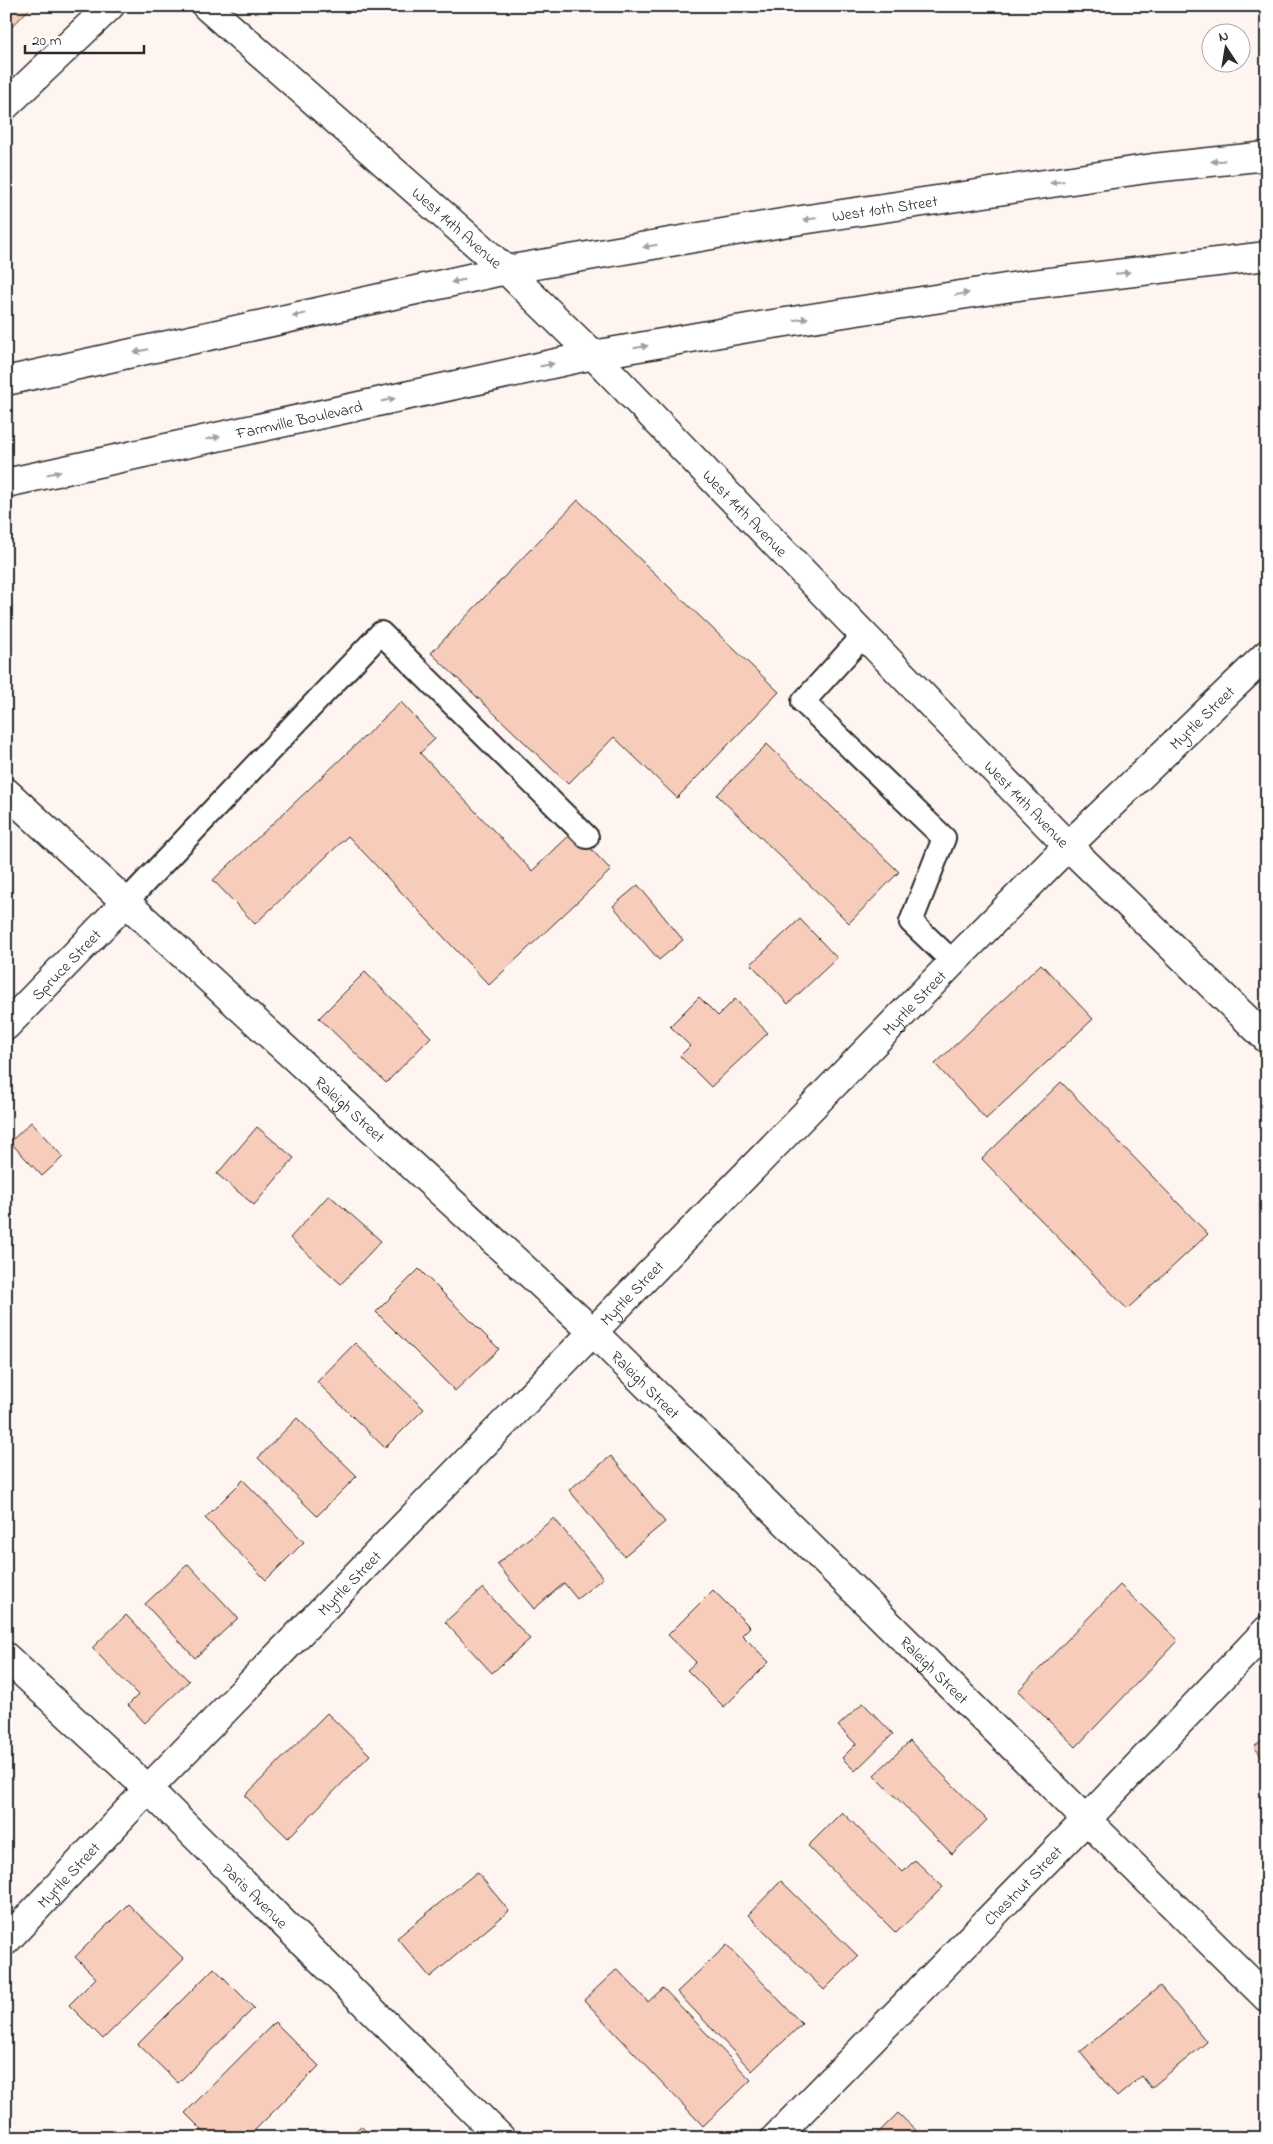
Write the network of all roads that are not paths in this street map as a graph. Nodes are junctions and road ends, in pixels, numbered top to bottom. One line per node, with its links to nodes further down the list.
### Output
1 (110, 6): 3 (street)
2 (206, 6): 6 (street, West 14th Avenue)
3 (6, 105)
4 (1267, 156): 6 (street, West 10th Street, one-way to 6)
5 (1267, 256): 7 (street, one-way to 5)
6 (506, 270): 7 (street, West 14th Avenue); 8 (street, one-way to 8)
7 (593, 355): 9 (street, Farmville Boulevard, one-way to 7); 10 (street, West 14th Avenue)
8 (6, 381)
9 (6, 483)
10 (864, 635): 14 (street, West 14th Avenue); 16 (lane)
11 (1267, 654): 14 (street, Myrtle Street)
12 (6, 792): 15 (street, Raleigh Street)
13 (587, 836): 15 (lane)
14 (1068, 846): 16 (street, Myrtle Street); 18 (street, West 14th Avenue)
15 (126, 902): 17 (street, Spruce Street); 19 (street, Raleigh Street)
16 (953, 962): 19 (street, Myrtle Street)
17 (6, 1026)
18 (1267, 1038)
19 (593, 1332): 22 (street, Myrtle Street); 23 (street, Raleigh Street)
20 (1267, 1630): 23 (street, Chestnut Street)
21 (6, 1657): 22 (street, Paris Avenue)
22 (148, 1789): 24 (street, Myrtle Street); 26 (street, Paris Avenue)
23 (1087, 1819): 25 (street, Raleigh Street); 27 (street, Chestnut Street)
24 (6, 1941)
25 (1267, 1998)
26 (501, 2138)
27 (775, 2138)

